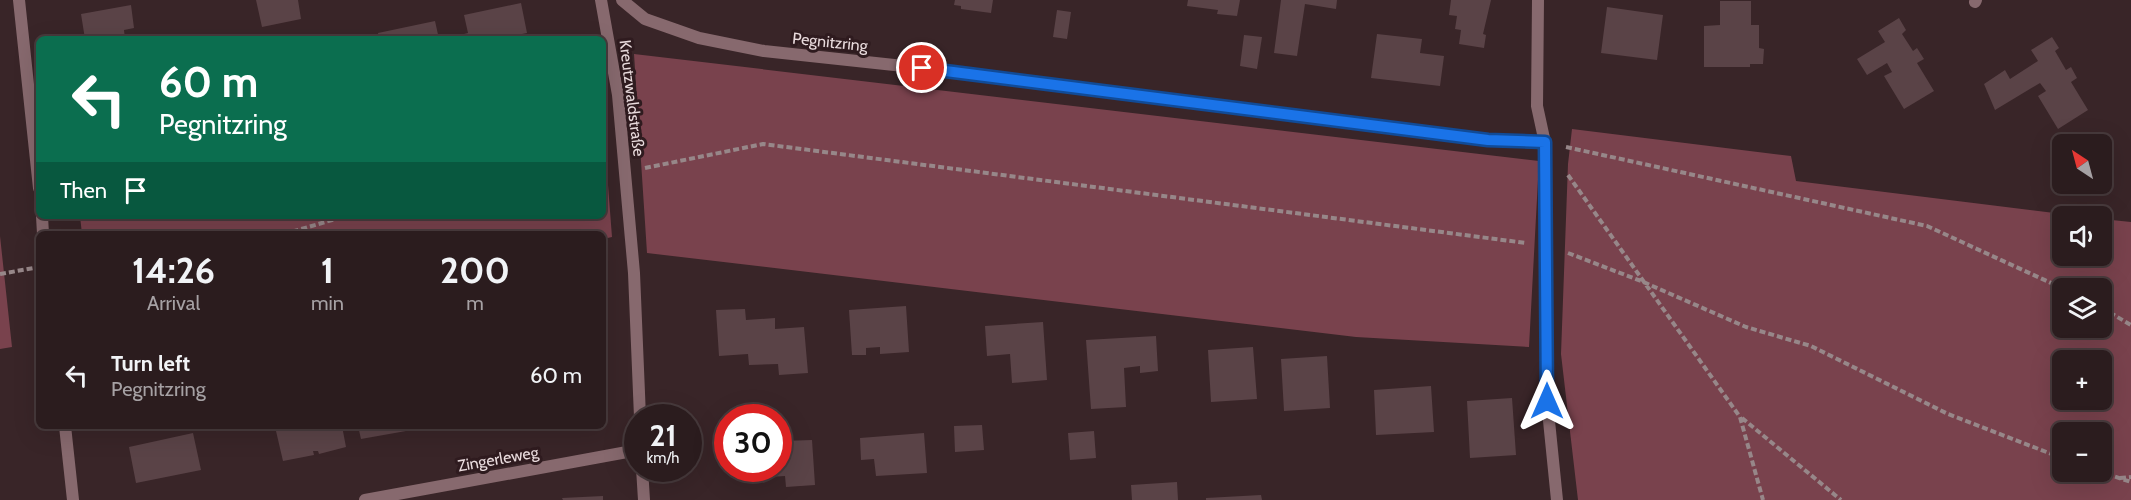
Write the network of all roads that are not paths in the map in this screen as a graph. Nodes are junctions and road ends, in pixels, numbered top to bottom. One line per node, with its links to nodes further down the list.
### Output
1 (19, 0): 6 (street)
2 (601, 0): 7 (street, Kreutzwaldstraße)
3 (622, 0): 5 (street, Pegnitzring)
4 (1538, 0): 5 (street)
5 (1545, 142): 14 (street)
6 (36, 160)
7 (639, 404)
8 (65, 429): 11 (street)
9 (624, 453): 12 (street, Zingerleweg)
10 (643, 482): 13 (street)
11 (73, 500)
12 (364, 500)
13 (644, 500)
14 (1557, 500)

